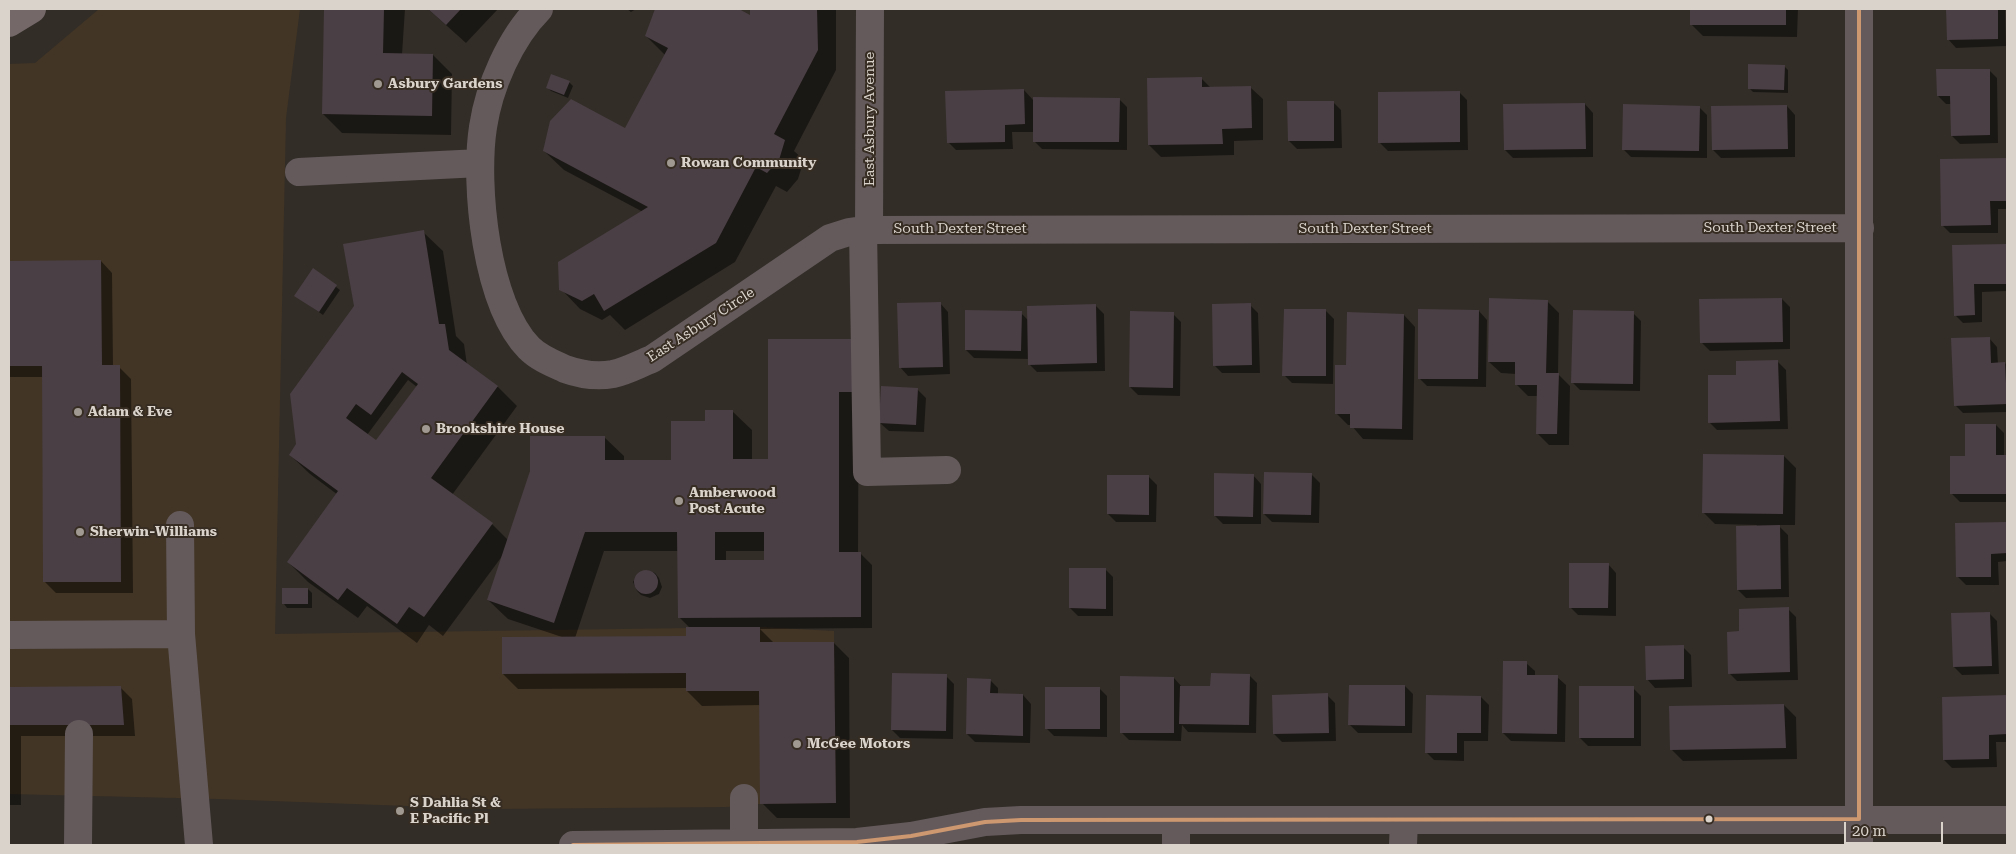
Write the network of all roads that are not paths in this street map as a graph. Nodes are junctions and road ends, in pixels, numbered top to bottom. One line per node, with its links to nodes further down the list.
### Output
1 (32, 9): 5 (highway)
2 (539, 9): 6 (street, East Asbury Circle)
3 (870, 9): 9 (street, East Asbury Avenue)
4 (1859, 9): 8 (street)
5 (9, 23)
6 (480, 163): 7 (street); 9 (street, East Asbury Circle)
7 (299, 172)
8 (1860, 228): 9 (street, South Dexter Street); 17 (street)
9 (866, 229): 10 (street, East Asbury Avenue)
10 (947, 470)
11 (180, 525): 12 (street)
12 (181, 634): 13 (street); 23 (street)
13 (9, 635)
14 (79, 734): 22 (street)
15 (744, 798): 21 (street)
16 (2007, 820): 17 (street)
17 (1859, 832): 19 (street)
18 (1176, 833): 19 (street); 20 (street)
19 (1403, 833)
20 (942, 838): 21 (street)
21 (744, 844): 25 (street)
22 (78, 845)
23 (199, 845)
24 (573, 845): 25 (street)
25 (656, 845)

